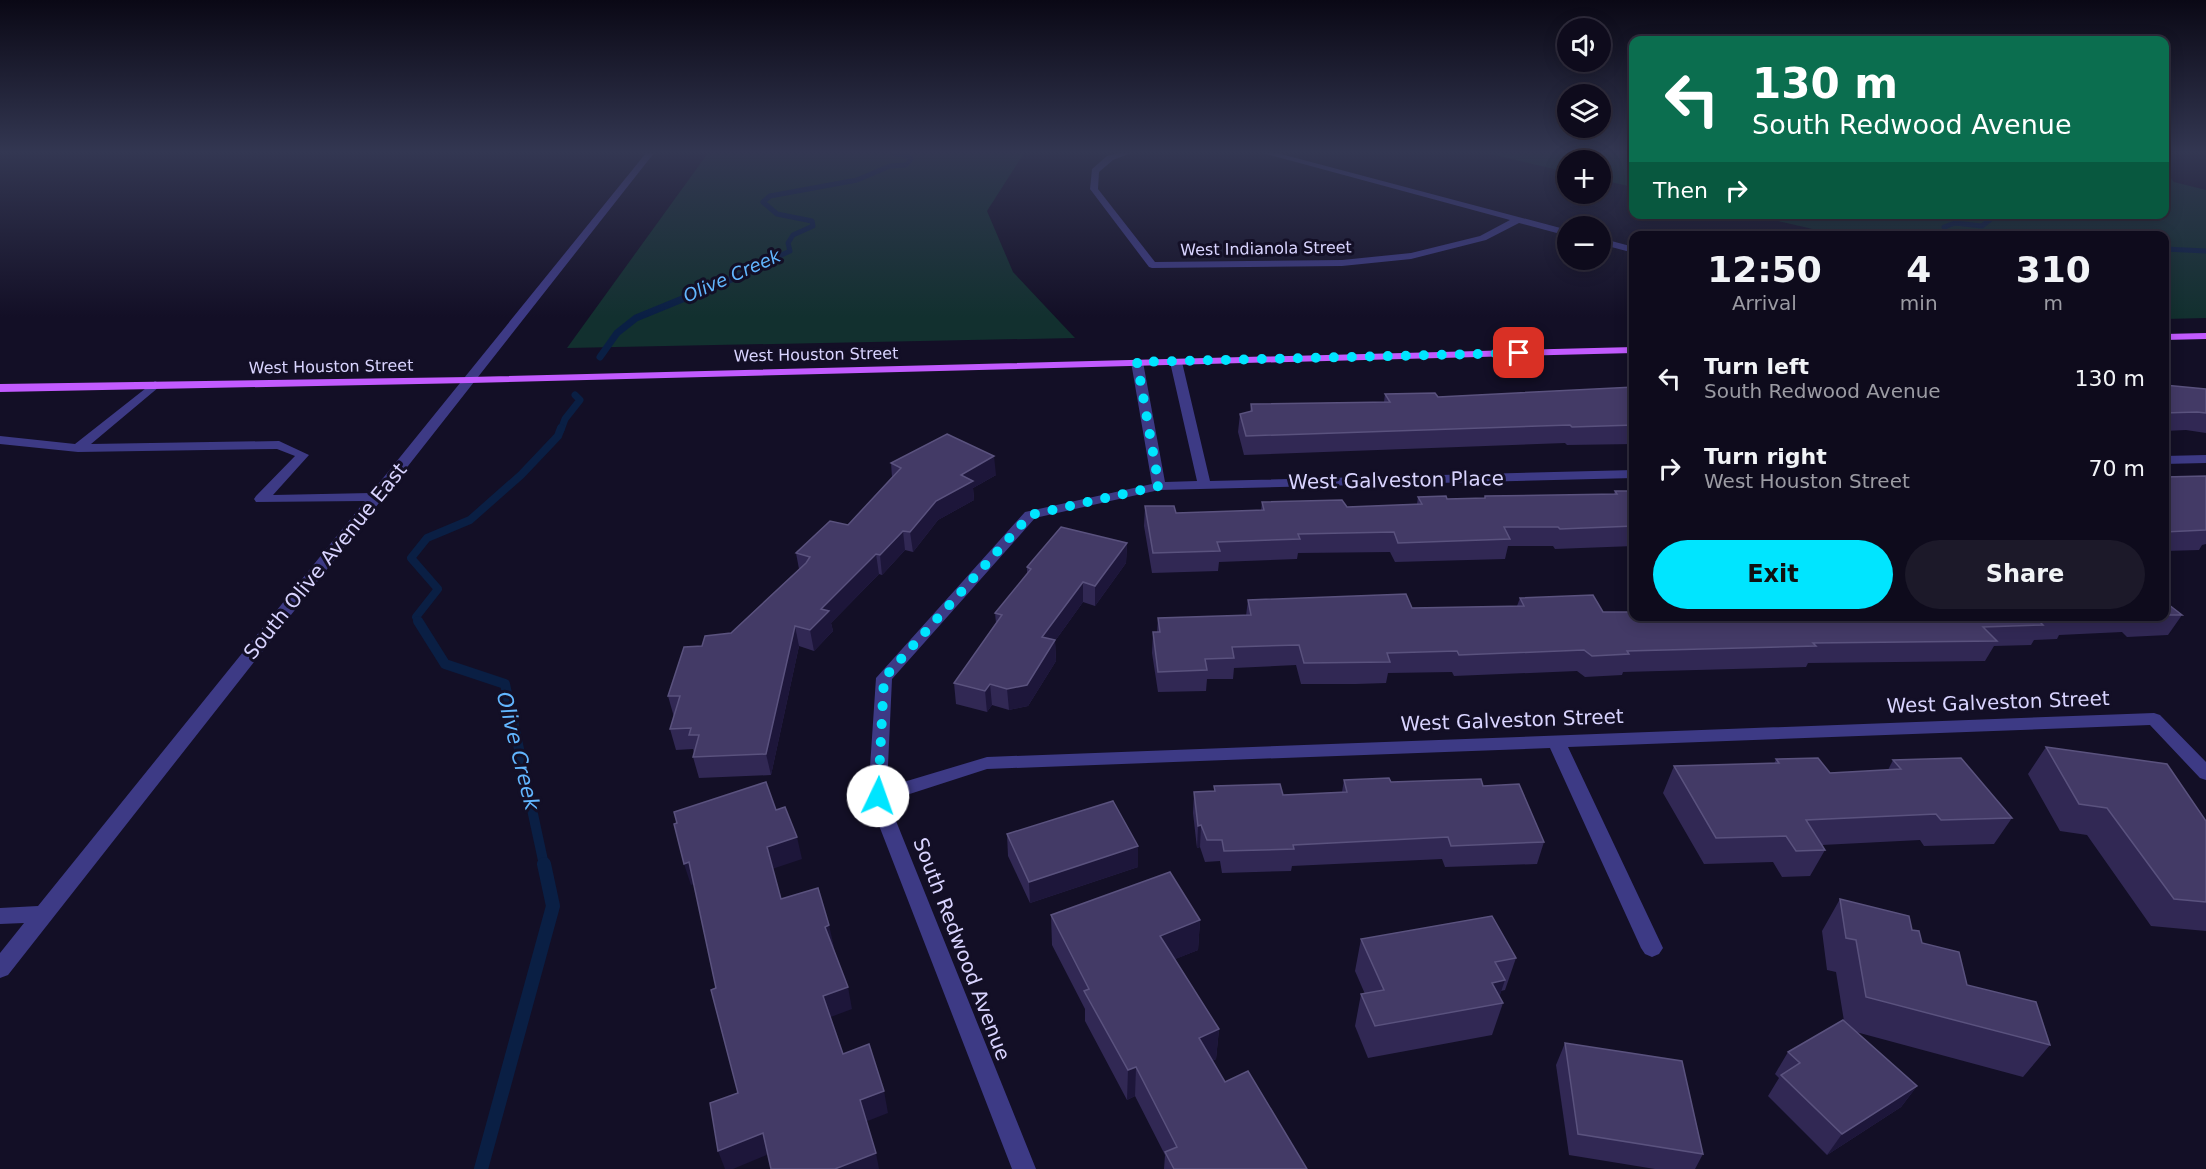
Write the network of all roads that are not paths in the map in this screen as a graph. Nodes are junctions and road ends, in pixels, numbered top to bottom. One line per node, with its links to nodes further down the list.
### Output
1 (607, 208): 13 (street, South Olive Avenue East)
2 (1108, 208): 4 (street, West Indianola Street)
3 (1471, 208): 4 (street)
4 (1517, 220): 5 (street)
5 (1557, 230)
6 (1611, 244): 7 (street)
7 (1629, 249)
8 (2206, 336): 9 (main road)
9 (2169, 337)
10 (1629, 350): 12 (main road, West Houston Street)
11 (1137, 362): 12 (main road, West Houston Street); 13 (main road, West Houston Street); 22 (street)
12 (1176, 362): 21 (street)
13 (470, 380): 14 (main road, West Houston Street); 23 (street, South Olive Avenue East)
14 (155, 386): 15 (main road, West Houston Street); 17 (street)
15 (0, 388)
16 (0, 440): 17 (street)
17 (78, 448): 23 (street)
18 (2206, 459): 19 (street)
19 (2169, 460)
20 (1629, 474): 21 (street, West Galveston Place)
21 (1204, 484): 22 (street, West Galveston Place)
22 (1159, 486): 26 (street, South Redwood Avenue)
23 (376, 497): 27 (street, South Olive Avenue East)
24 (1556, 741): 25 (street, West Galveston Street); 26 (street, West Galveston Street); 29 (street)
25 (2206, 773)
26 (878, 796): 31 (street, South Redwood Avenue)
27 (44, 914): 28 (street); 30 (street, South Olive Avenue East)
28 (0, 916)
29 (1652, 948)
30 (0, 969)
31 (1024, 1169)

